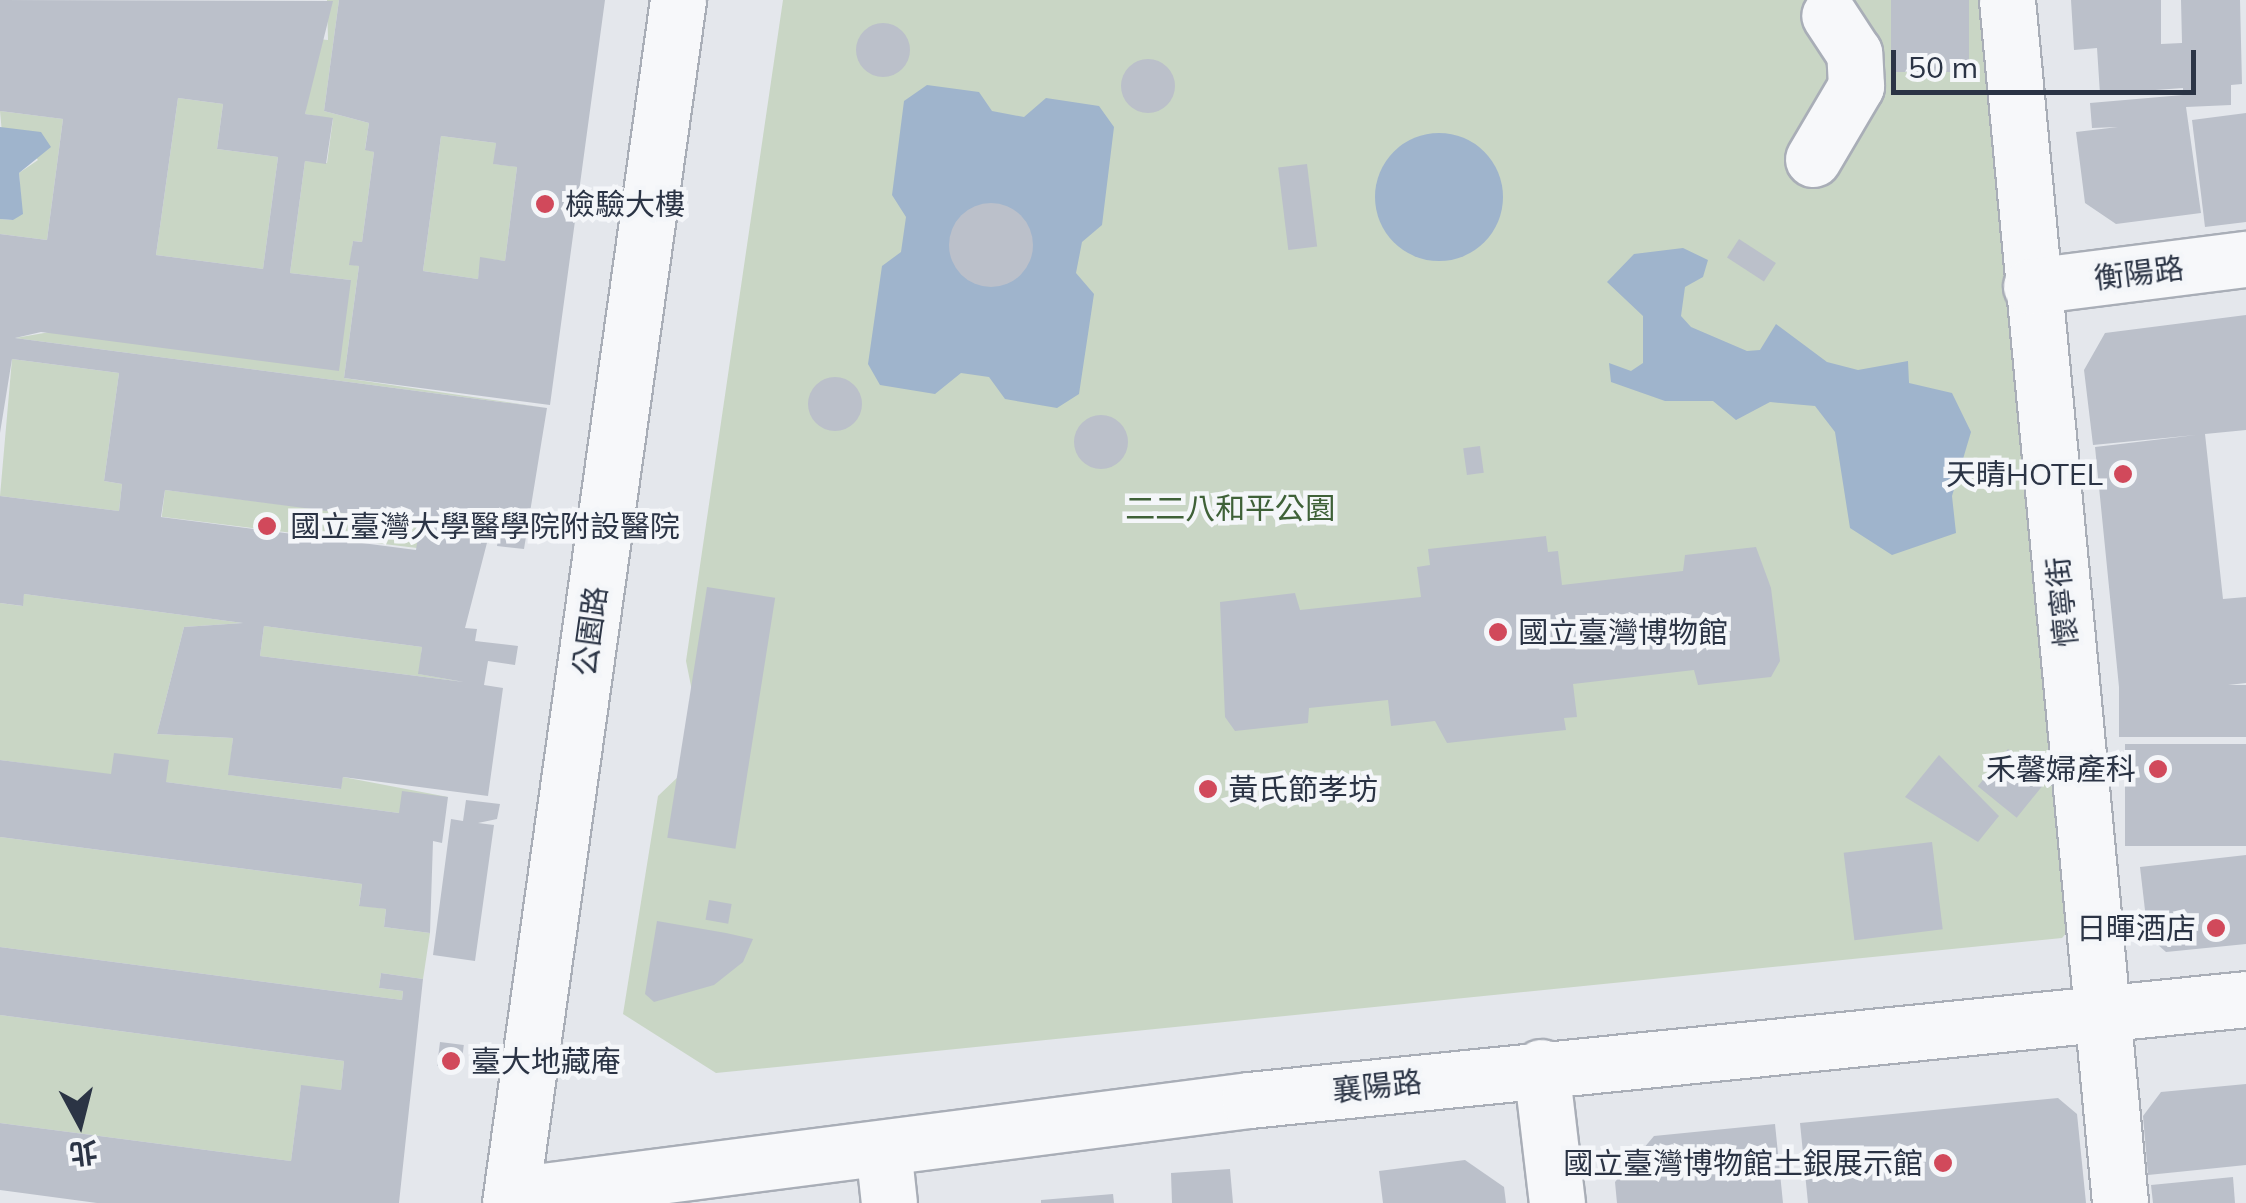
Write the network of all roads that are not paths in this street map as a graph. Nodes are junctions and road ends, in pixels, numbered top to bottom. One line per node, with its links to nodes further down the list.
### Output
1 (678, 0): 11 (street, 公園路)
2 (2007, 0): 6 (street, 懷寧街)
3 (1822, 5): 4 (street)
4 (1812, 160)
5 (2246, 259): 6 (street, 衡陽路)
6 (2031, 286): 8 (street, 懷寧街)
7 (2246, 1000): 8 (street, 襄陽路)
8 (2104, 1016): 9 (street, 襄陽路); 14 (street, 懷寧街)
9 (1541, 1068): 10 (street, 襄陽路); 13 (street)
10 (883, 1148): 11 (street, 襄陽路); 12 (street)
11 (511, 1199)
12 (889, 1203)
13 (1557, 1203)
14 (2120, 1203)

